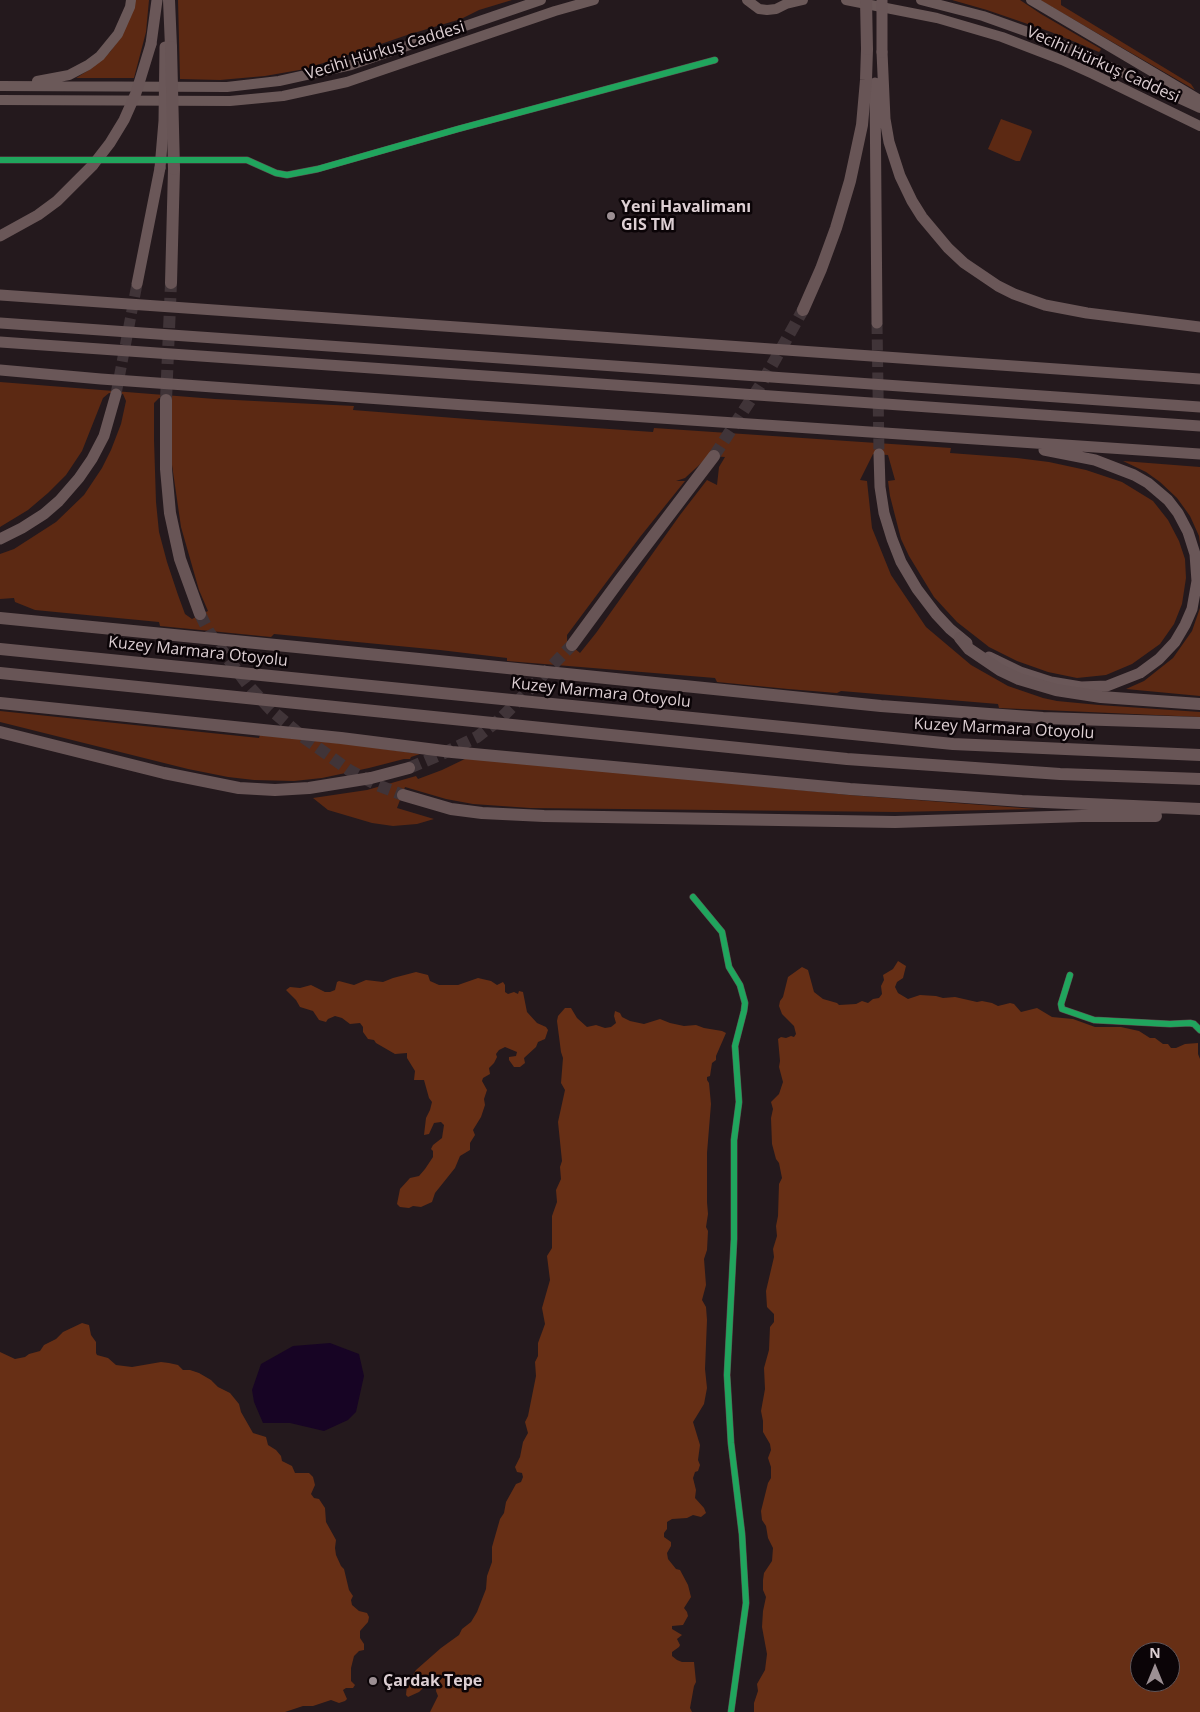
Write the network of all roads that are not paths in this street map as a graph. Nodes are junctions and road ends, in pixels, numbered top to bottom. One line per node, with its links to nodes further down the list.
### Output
1 (131, 0): 20 (main road)
2 (157, 0): 26 (highway, bridge)
3 (164, 0): 16 (highway)
4 (169, 0): 16 (highway)
5 (541, 0): 20 (main road, Vecihi Hürkuş Caddesi)
6 (594, 0): 21 (main road, Vecihi Hürkuş Caddesi)
7 (747, 0): 15 (main road)
8 (803, 0): 15 (main road)
9 (846, 0): 24 (main road, Vecihi Hürkuş Caddesi)
10 (866, 0): 17 (highway, bridge)
11 (874, 0): 17 (highway)
12 (882, 0): 17 (highway, bridge)
13 (921, 0): 23 (main road, Vecihi Hürkuş Caddesi)
14 (1031, 0): 22 (main road)
15 (788, 2)
16 (168, 47): 27 (highway, bridge); 28 (highway, bridge)
17 (875, 50): 30 (highway); 32 (highway); 33 (highway)
18 (715, 60): 25 (street)
19 (0, 86): 20 (main road, Vecihi Hürkuş Caddesi)
20 (16, 86)
21 (0, 100)
22 (1200, 100)
23 (1200, 108)
24 (1200, 126)
25 (0, 160)
26 (0, 236)
27 (171, 283)
28 (137, 284)
29 (0, 295): 36 (highway)
30 (803, 310)
31 (0, 322): 39 (highway)
32 (877, 323)
33 (1200, 327)
34 (0, 342): 40 (highway)
35 (0, 370): 41 (highway)
36 (1200, 379)
37 (116, 394): 45 (highway)
38 (166, 400): 46 (highway)
39 (1200, 407)
40 (1200, 426)
41 (871, 433): 43 (highway); 48 (highway)
42 (878, 454): 48 (highway)
43 (1200, 454)
44 (714, 456): 49 (highway)
45 (0, 539)
46 (200, 614)
47 (0, 618): 54 (highway)
48 (960, 638): 53 (highway)
49 (572, 645)
50 (0, 649): 56 (highway, Kuzey Marmara Otoyolu)
51 (0, 673): 58 (highway)
52 (0, 703): 60 (highway)
53 (1200, 704)
54 (1200, 723)
55 (0, 732): 57 (highway)
56 (1200, 755)
57 (409, 768)
58 (1200, 779)
59 (404, 795): 61 (highway)
60 (1200, 808)
61 (1200, 817)
62 (693, 897): 65 (street)
63 (1070, 975): 64 (street)
64 (1200, 1030)
65 (731, 1712)

